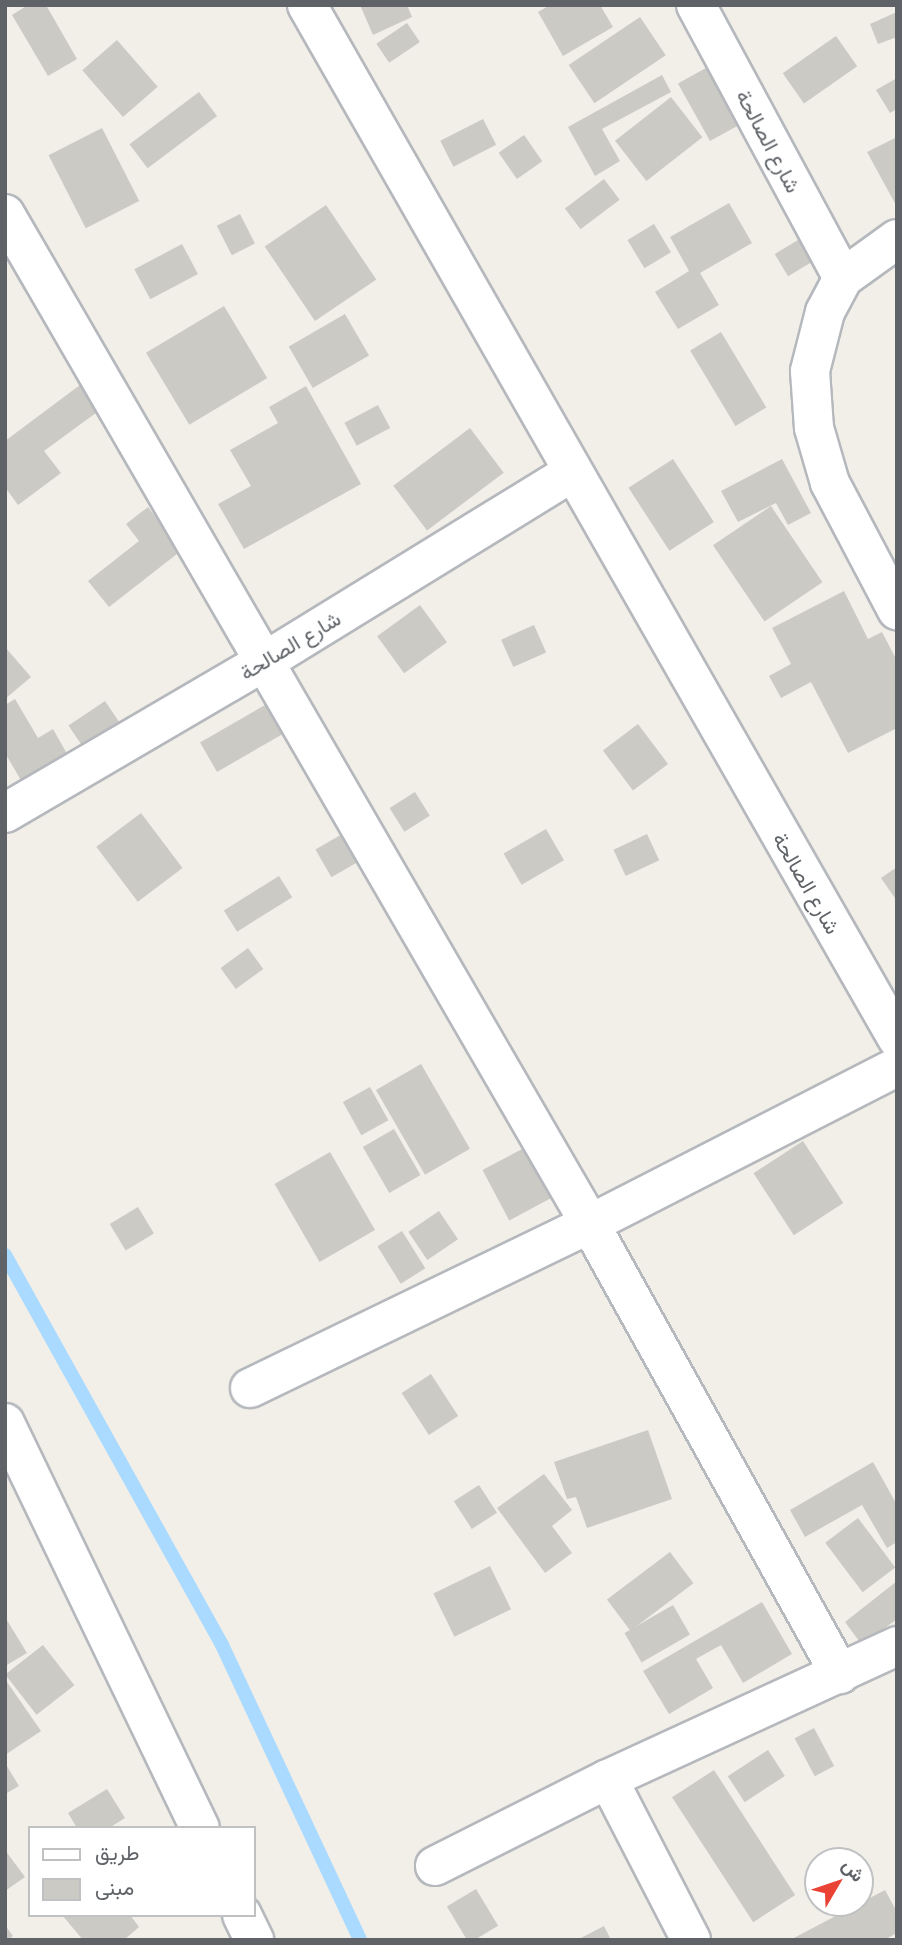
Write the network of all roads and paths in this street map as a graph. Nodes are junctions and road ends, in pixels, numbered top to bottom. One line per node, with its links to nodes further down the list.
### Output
1 (307, 5): 6 (street, شارع الصالحة)
2 (696, 5): 5 (street, شارع الصالحة)
3 (5, 214): 8 (street)
4 (897, 239): 5 (street)
5 (843, 278): 7 (street)
6 (571, 473): 8 (street, شارع الصالحة); 10 (street, شارع الصالحة)
7 (897, 610)
8 (267, 660): 9 (street, شارع الصالحة); 12 (street)
9 (5, 813)
10 (897, 1038)
11 (897, 1067): 12 (street)
12 (590, 1224): 13 (street); 16 (street)
13 (250, 1388)
14 (5, 1423): 18 (street)
15 (897, 1646): 16 (street)
16 (840, 1674): 17 (street)
17 (608, 1779): 19 (street); 22 (street)
18 (199, 1826)
19 (435, 1866)
20 (243, 1917): 21 (street)
21 (254, 1940)
22 (691, 1940)

